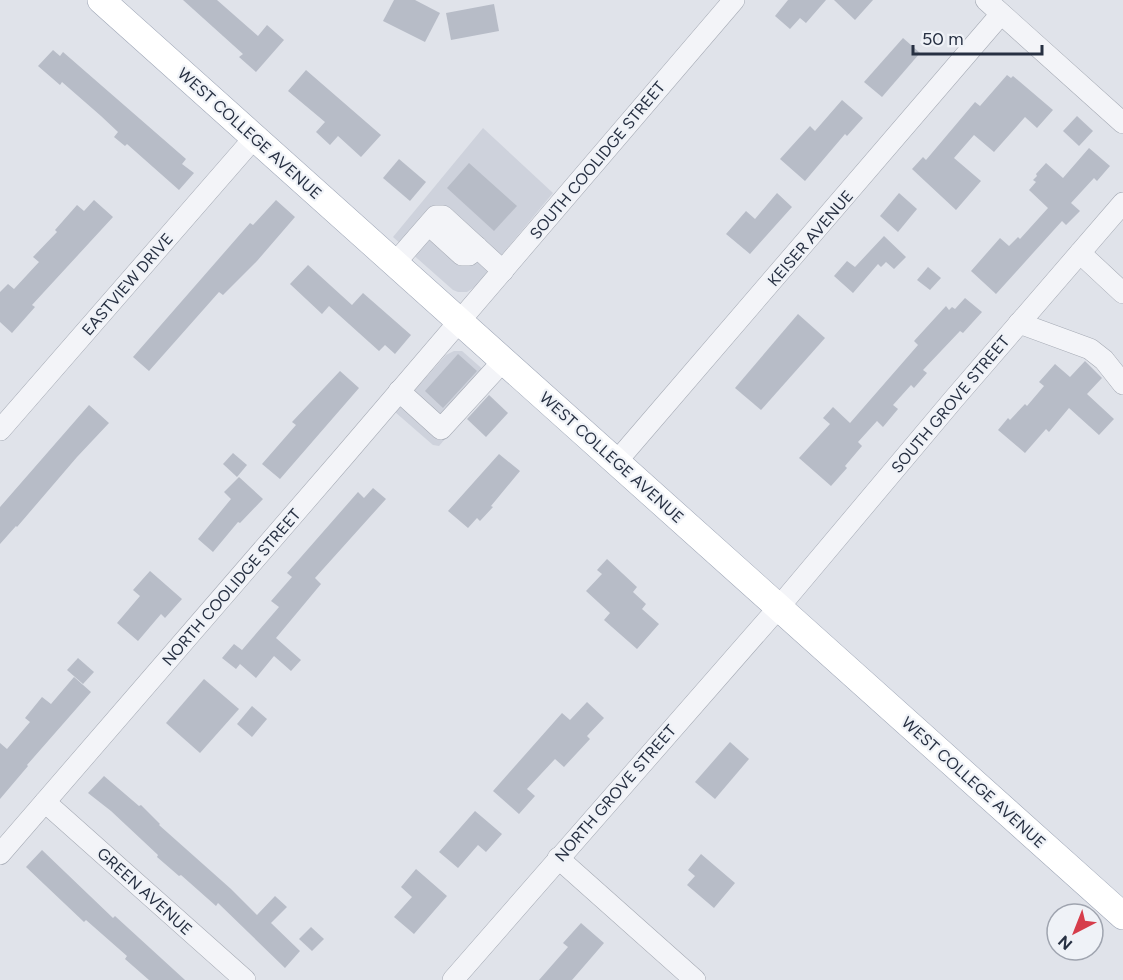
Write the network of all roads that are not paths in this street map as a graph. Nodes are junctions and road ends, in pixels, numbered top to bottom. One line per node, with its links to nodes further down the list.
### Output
1 (101, 0): 5 (main road, WEST COLLEGE AVENUE)
2 (734, 0): 9 (street, SOUTH COOLIDGE STREET)
3 (993, 7): 4 (street); 17 (street, KEISER AVENUE)
4 (1123, 123)
5 (255, 137): 8 (main road, WEST COLLEGE AVENUE); 16 (street, EASTVIEW DRIVE)
6 (1123, 203): 7 (street, SOUTH GROVE STREET)
7 (1080, 253): 10 (street); 12 (street, SOUTH GROVE STREET)
8 (395, 262): 9 (street); 11 (main road, WEST COLLEGE AVENUE)
9 (503, 271): 11 (street, SOUTH COOLIDGE STREET)
10 (1123, 293)
11 (461, 321): 13 (main road, WEST COLLEGE AVENUE); 15 (street, NORTH COOLIDGE STREET)
12 (1019, 323): 14 (street); 18 (street, SOUTH GROVE STREET)
13 (504, 360): 15 (street); 17 (main road, WEST COLLEGE AVENUE)
14 (1123, 384)
15 (399, 391): 19 (street, NORTH COOLIDGE STREET)
16 (0, 430)
17 (617, 461): 18 (main road, WEST COLLEGE AVENUE)
18 (779, 607): 21 (street, NORTH GROVE STREET); 22 (main road, WEST COLLEGE AVENUE)
19 (45, 802): 20 (street, NORTH COOLIDGE STREET); 23 (street, GREEN AVENUE)
20 (0, 854)
21 (558, 858): 24 (street, NORTH GROVE STREET); 25 (street)
22 (1123, 916)
23 (245, 980)
24 (453, 980)
25 (695, 980)

